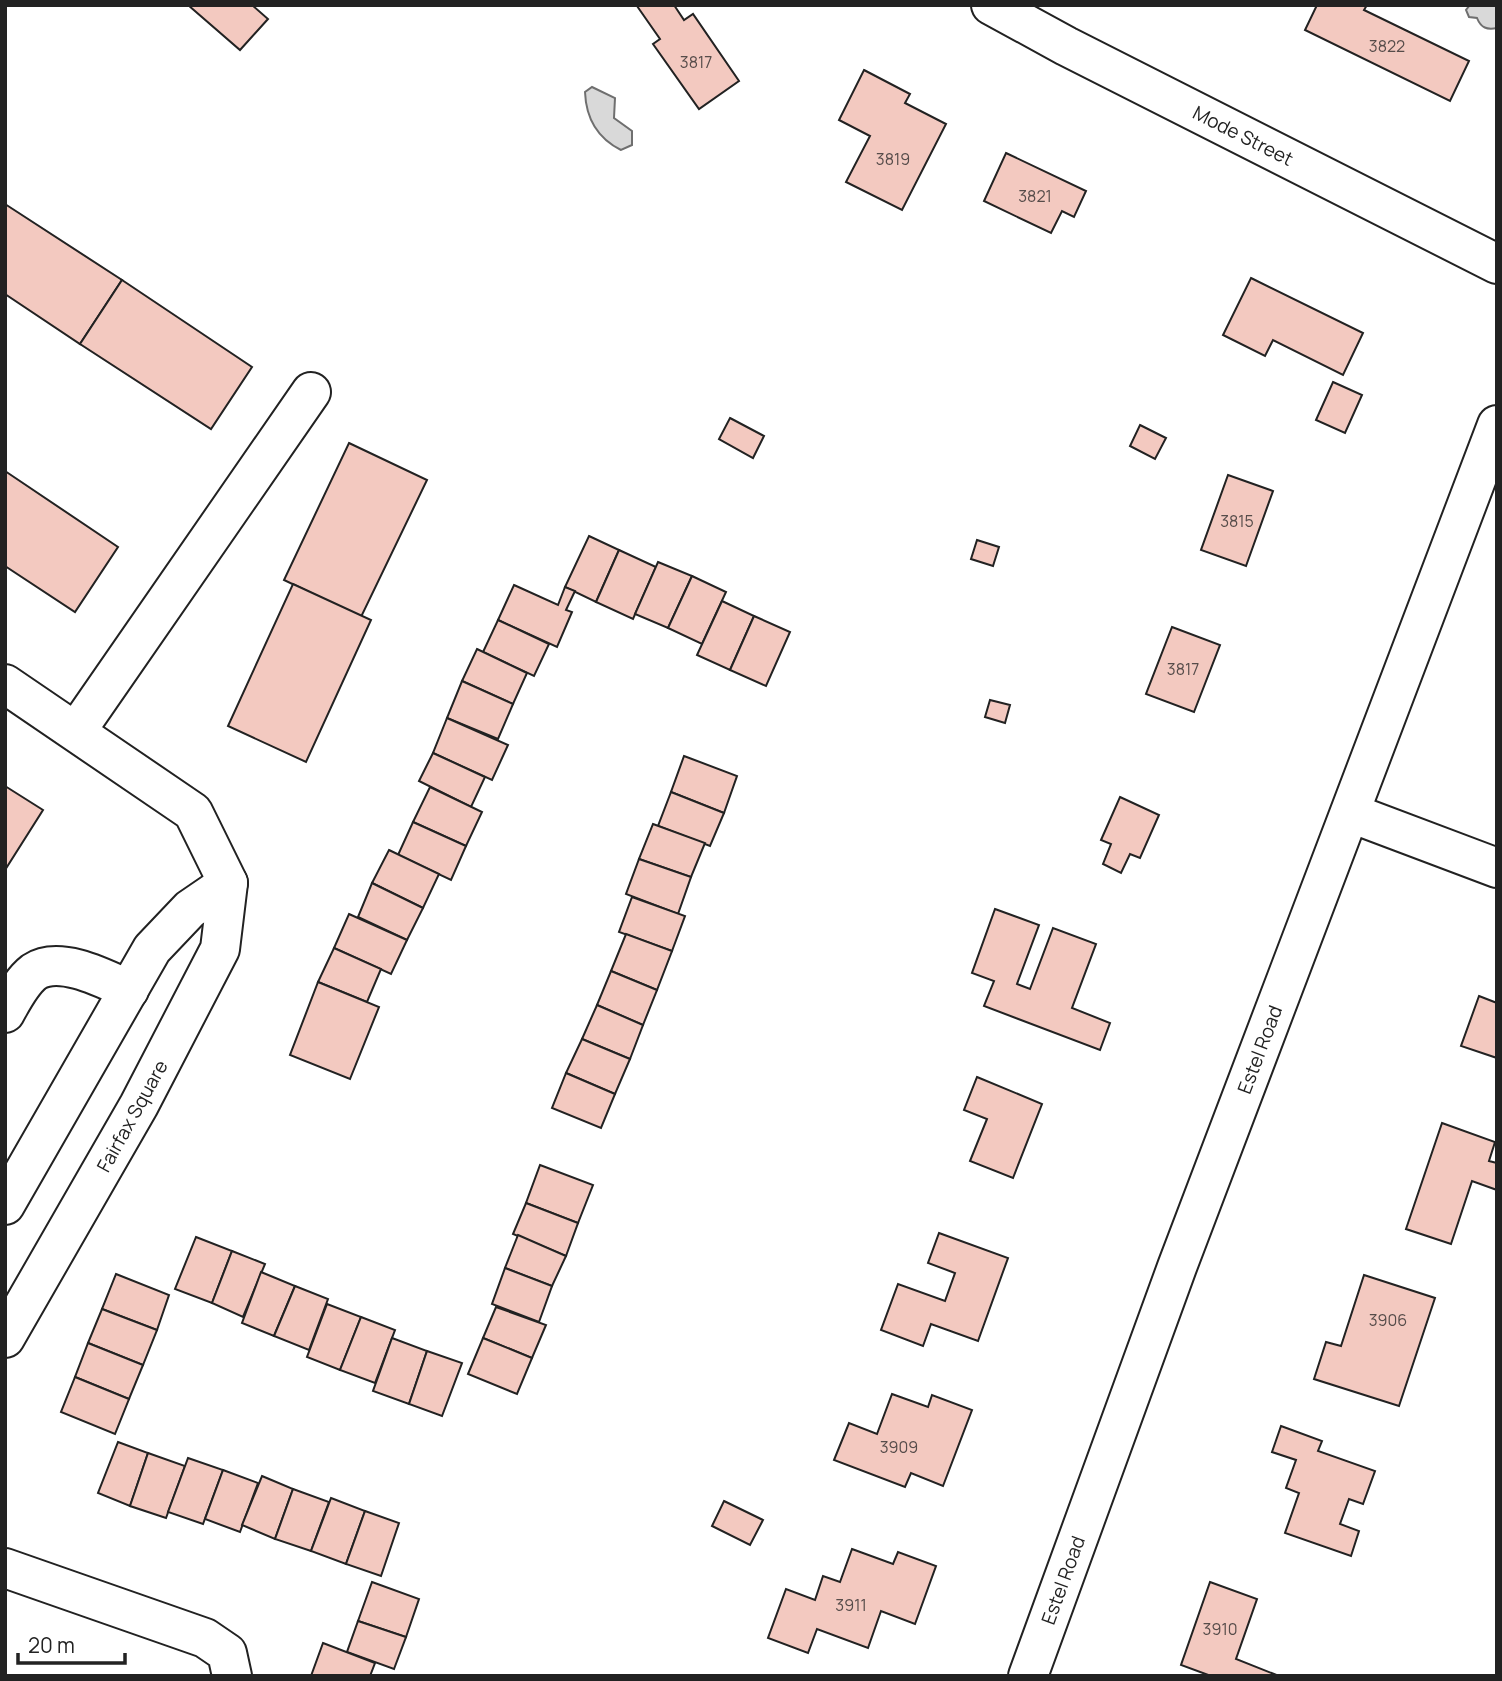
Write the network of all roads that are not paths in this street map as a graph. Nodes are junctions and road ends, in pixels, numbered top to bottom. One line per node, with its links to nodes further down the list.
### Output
1 (991, 5): 2 (street, Mode Street)
2 (1497, 264)
3 (311, 392): 6 (street)
4 (1497, 425): 7 (street, Estel Road)
5 (5, 684): 6 (street)
6 (76, 730): 9 (street)
7 (1351, 813): 8 (street); 16 (street, Estel Road)
8 (1497, 868)
9 (228, 883): 10 (street); 13 (street, Fairfax Square)
10 (129, 990): 11 (street); 12 (street)
11 (5, 1013)
12 (5, 1205)
13 (5, 1338)
14 (5, 1568): 15 (street)
15 (232, 1676)
16 (1028, 1676)

